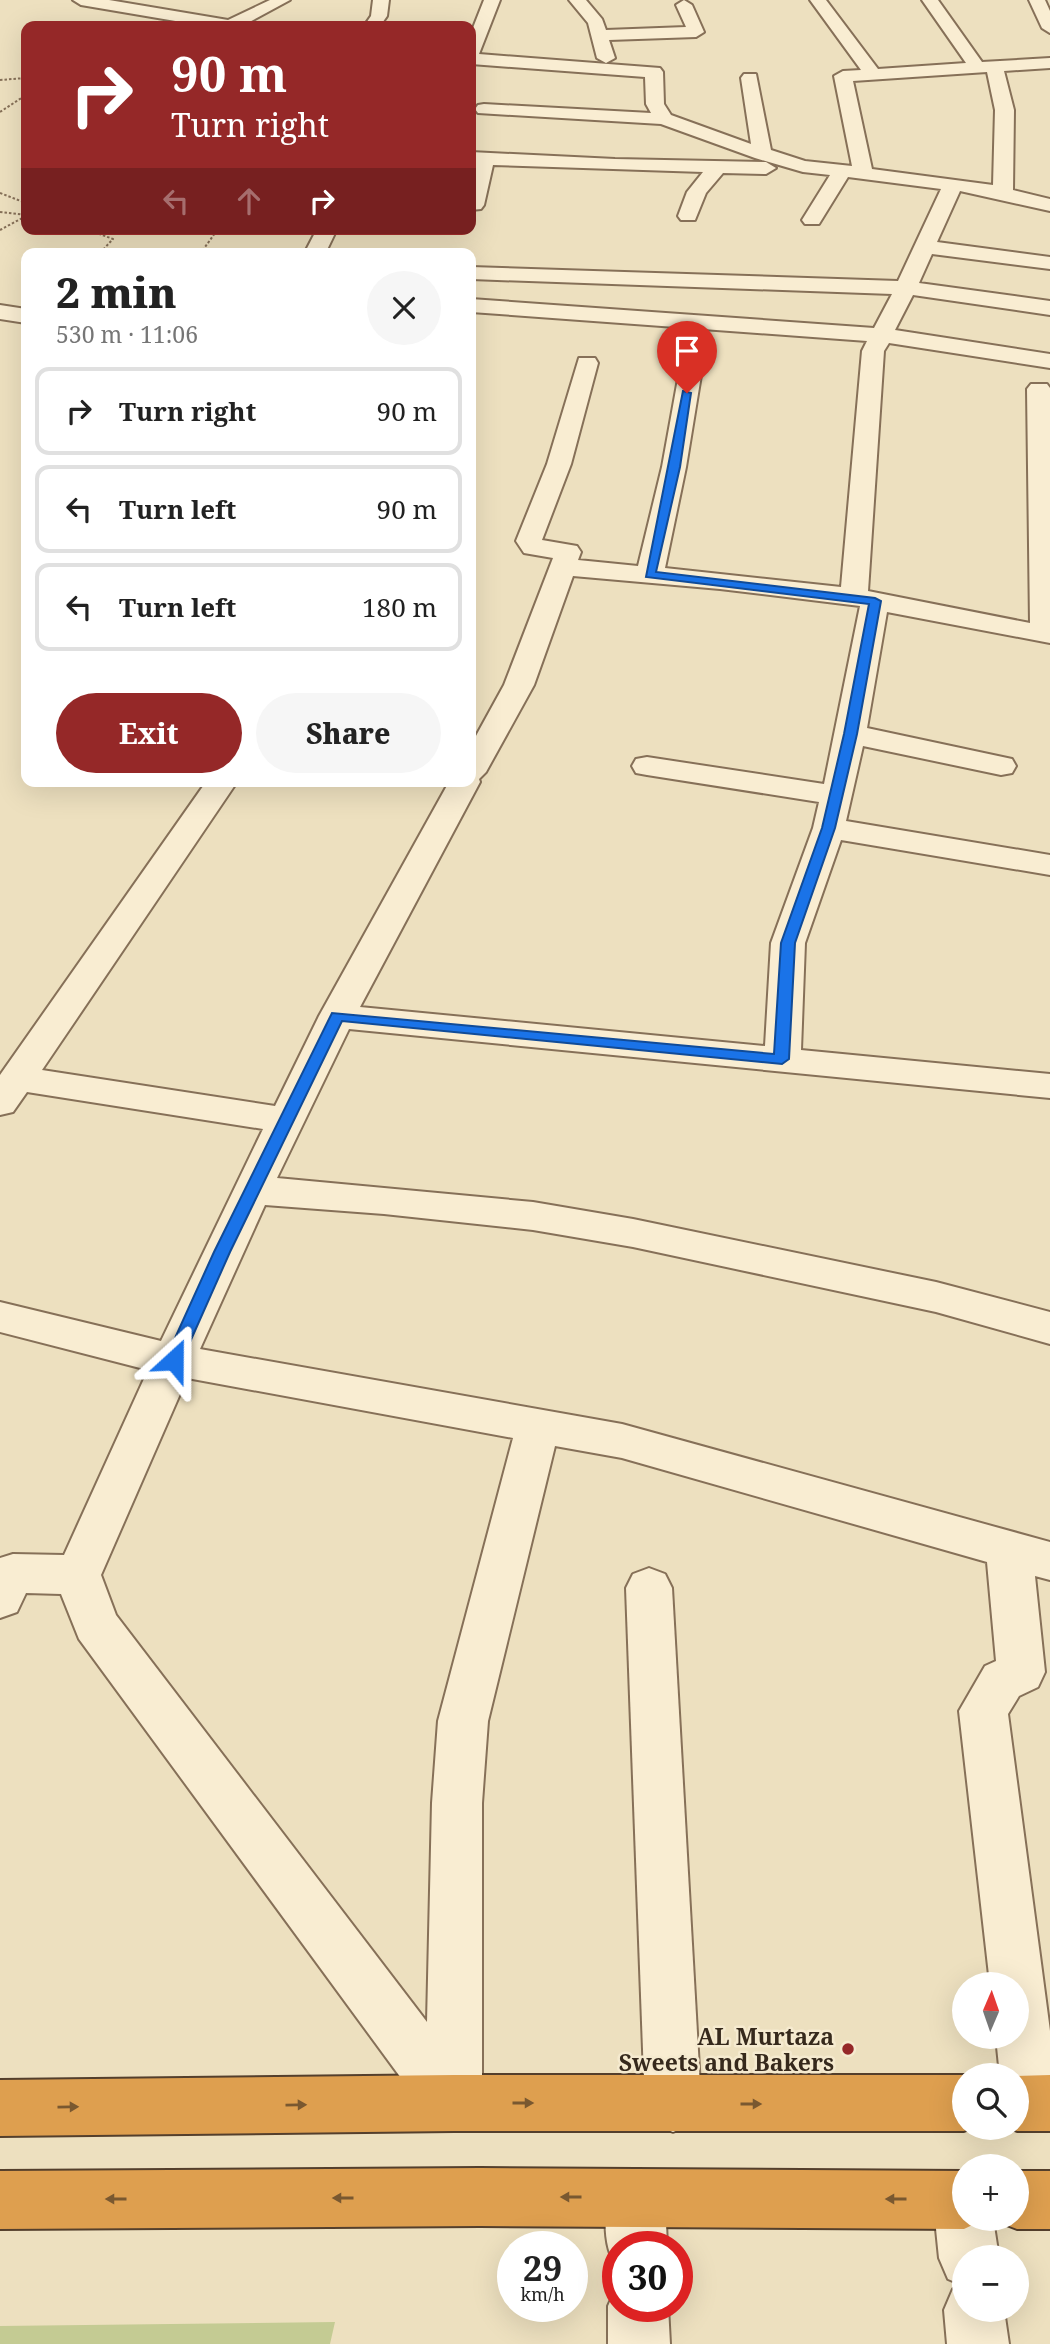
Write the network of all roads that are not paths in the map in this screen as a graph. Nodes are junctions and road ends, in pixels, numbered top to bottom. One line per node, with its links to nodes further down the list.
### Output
1 (81, 0): 11 (street)
2 (167, 0): 11 (street)
3 (282, 0): 14 (street)
4 (381, 0): 15 (street)
5 (492, 0): 18 (street)
6 (577, 0): 17 (street)
7 (818, 0): 23 (street)
8 (930, 0): 22 (street)
9 (1037, 0): 16 (street)
10 (684, 5): 17 (street)
11 (147, 12): 12 (street); 13 (street)
12 (138, 21)
13 (201, 21)
14 (241, 21)
15 (376, 21)
16 (1050, 28)
17 (601, 36): 21 (street)
18 (476, 43)
19 (476, 56): 21 (street)
20 (1050, 64): 22 (street)
21 (607, 67): 26 (street)
22 (985, 67): 23 (street); 35 (street)
23 (873, 74): 32 (street)
24 (750, 78): 27 (street)
25 (484, 109): 26 (street)
26 (664, 119): 27 (street)
27 (762, 154): 29 (street)
28 (478, 158): 30 (street); 33 (street)
29 (803, 166): 30 (street); 31 (street)
30 (718, 167): 37 (street)
31 (842, 172): 32 (street); 38 (street)
32 (863, 174): 34 (street)
33 (476, 182)
34 (953, 185): 35 (street); 39 (street)
35 (1003, 194): 36 (street)
36 (1050, 205)
37 (688, 216)
38 (812, 220)
39 (925, 247): 40 (street); 42 (street)
40 (1050, 263)
41 (476, 273): 42 (street)
42 (906, 288): 44 (street); 47 (street)
43 (476, 305): 47 (street)
44 (1050, 308)
45 (0, 312): 46 (street)
46 (21, 315)
47 (882, 335): 49 (street); 54 (street)
48 (694, 351): 53 (street)
49 (1050, 361)
50 (587, 363): 52 (street)
51 (1040, 389): 55 (street)
52 (563, 567): 53 (street); 57 (street)
53 (650, 574): 54 (street)
54 (864, 599): 55 (street); 56 (street)
55 (1047, 634)
56 (850, 734): 59 (street); 62 (street)
57 (476, 763)
58 (647, 766): 62 (street)
59 (1001, 766)
60 (219, 787): 68 (street)
61 (462, 787): 65 (street)
62 (836, 795): 63 (street)
63 (829, 828): 64 (street); 66 (street)
64 (1050, 865)
65 (337, 1016): 66 (street); 69 (street)
66 (782, 1059): 67 (street)
67 (1050, 1086)
68 (9, 1091): 69 (street)
69 (286, 1120): 70 (street)
70 (252, 1190): 72 (street); 73 (street)
71 (0, 1317): 73 (street)
72 (1050, 1328)
73 (174, 1360): 74 (street); 76 (street)
74 (538, 1426): 75 (street); 81 (street)
75 (1029, 1555): 79 (street)
76 (78, 1575): 78 (street); 81 (street)
77 (649, 1588): 84 (street)
78 (0, 1598)
79 (1015, 1972)
80 (1026, 2049): 83 (street)
81 (454, 2103): 84 (highway, one-way to 84); 85 (highway, one-way to 81)
82 (952, 2103): 84 (highway, one-way to 82)
83 (1033, 2103)
84 (673, 2104)
85 (0, 2108)
86 (0, 2200): 90 (highway, one-way to 86)
87 (1050, 2200): 88 (highway)
88 (1029, 2202)
89 (952, 2208): 90 (highway, one-way to 90)
90 (637, 2222)
91 (638, 2322): 93 (street)
92 (975, 2322): 94 (street)
93 (639, 2344)
94 (978, 2344)

